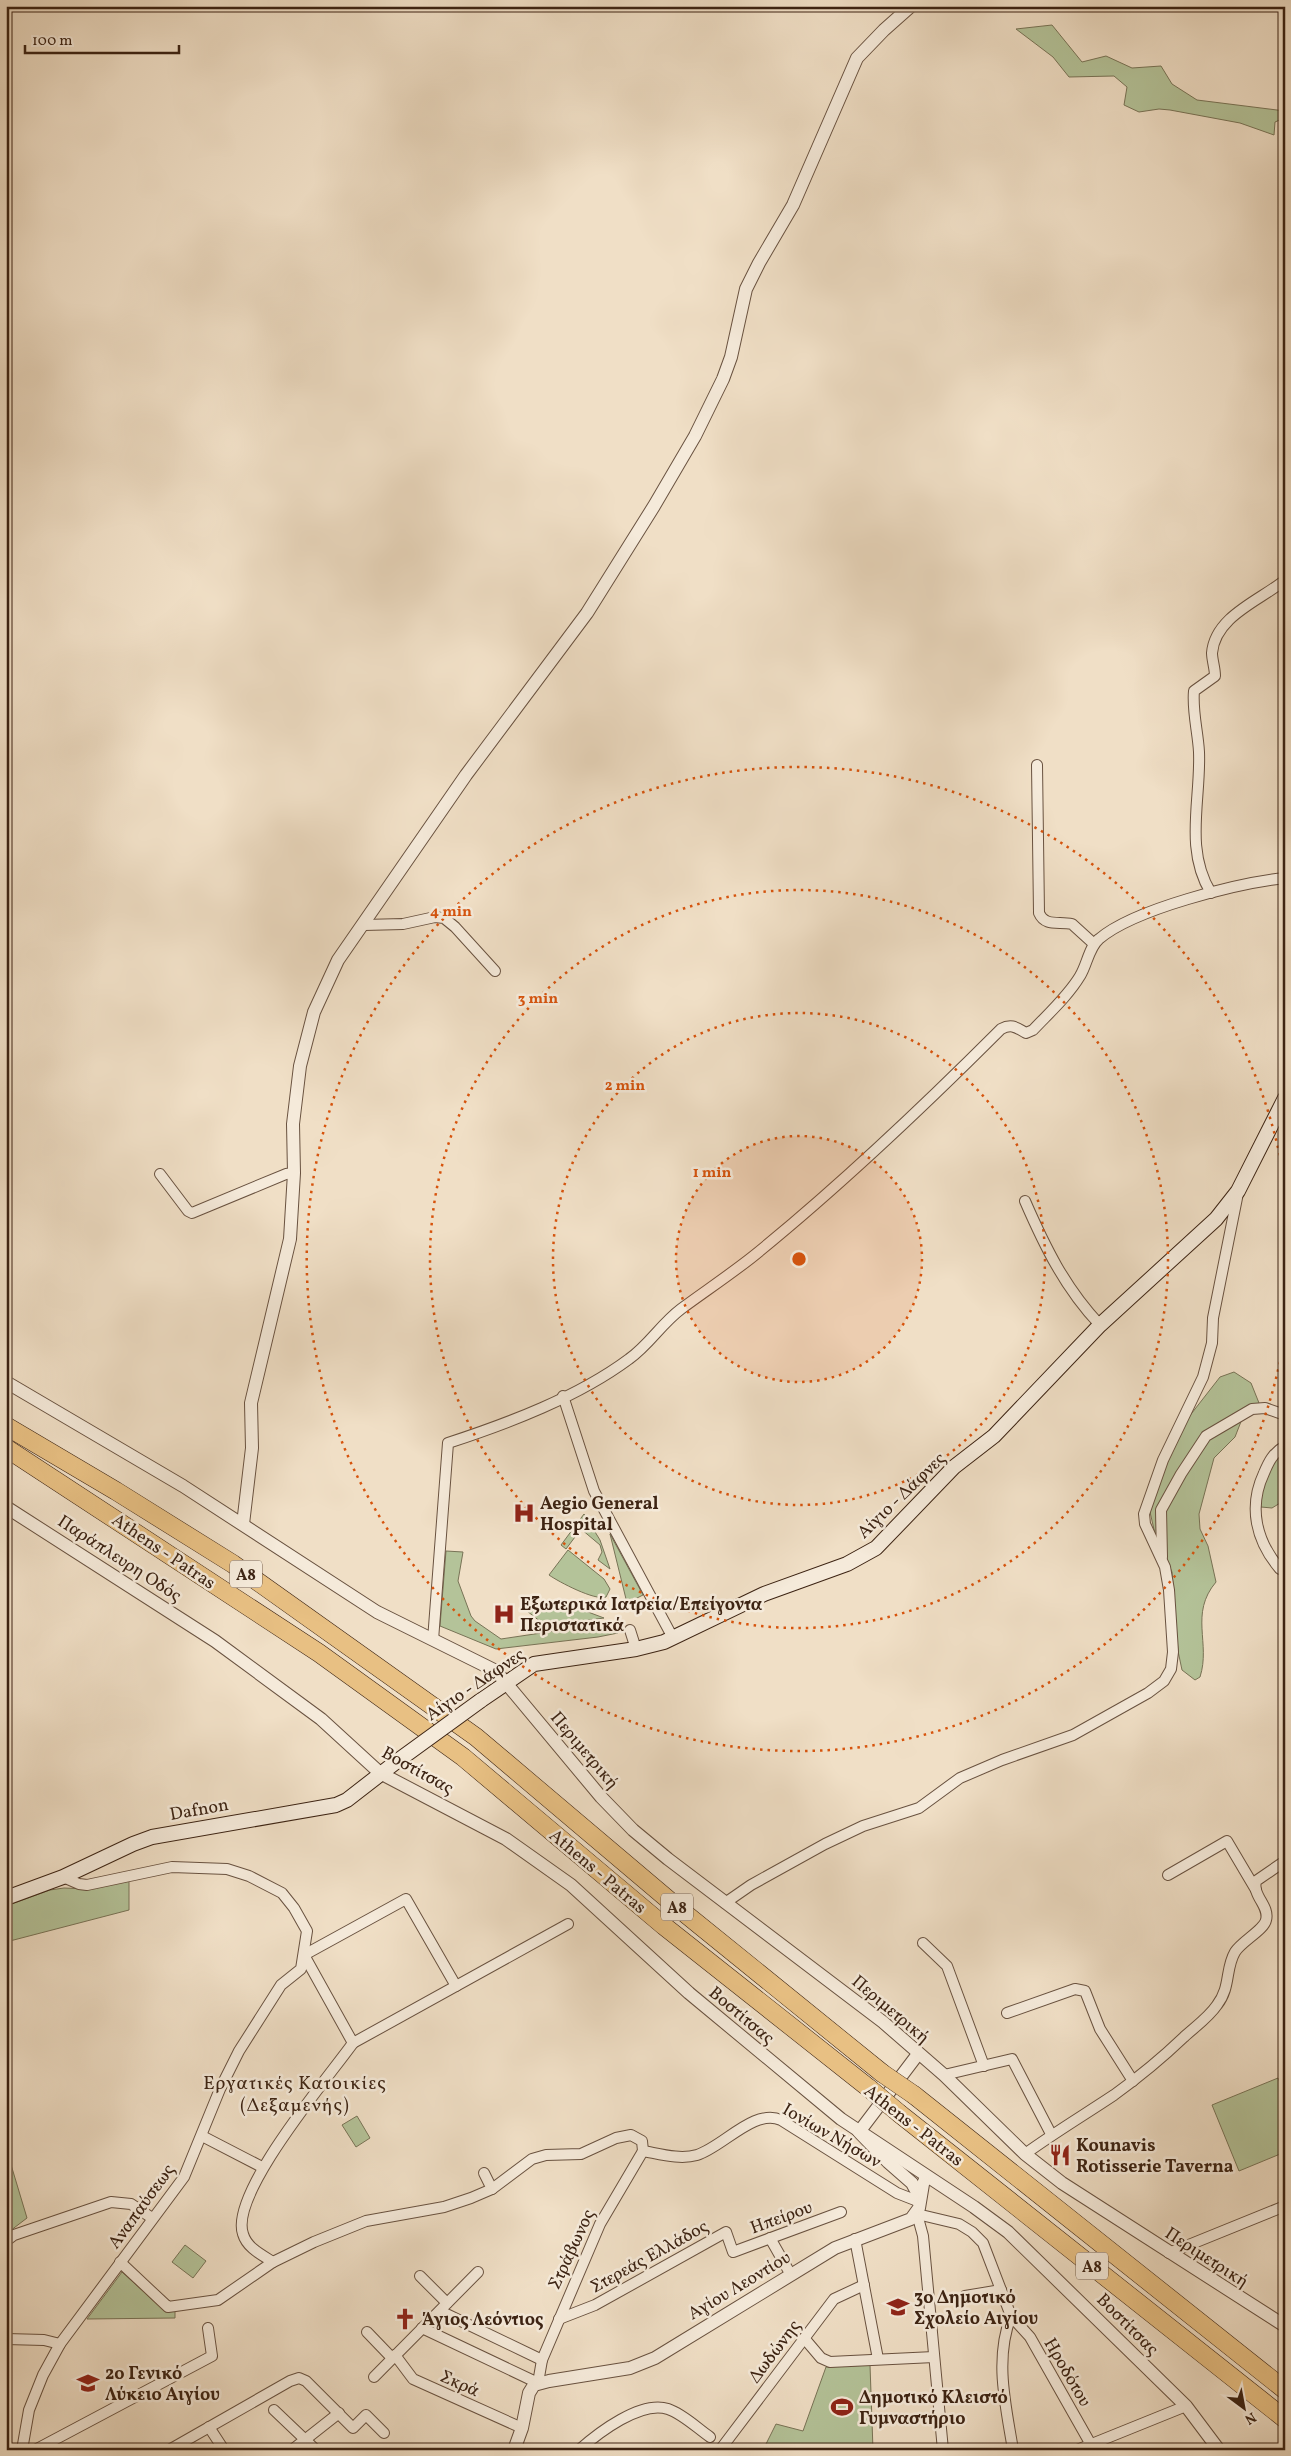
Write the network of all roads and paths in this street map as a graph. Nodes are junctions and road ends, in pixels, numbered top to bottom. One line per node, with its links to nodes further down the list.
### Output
1 (911, 6): 6 (street)
2 (1285, 580): 5 (street)
3 (1037, 765): 7 (street)
4 (1285, 878): 5 (street)
5 (1211, 893): 7 (street)
6 (364, 924): 8 (street); 10 (street)
7 (1094, 944): 16 (street)
8 (495, 971)
9 (1285, 1098): 12 (main road, Αίγιο - Δάφνες)
10 (294, 1173): 11 (street); 22 (street)
11 (160, 1174)
12 (1238, 1191): 14 (main road, Αίγιο - Δάφνες); 23 (street)
13 (1025, 1201): 14 (street)
14 (1100, 1325): 26 (main road, Αίγιο - Δάφνες)
15 (6, 1382): 22 (street, Περιμετρική)
16 (563, 1396): 26 (street); 27 (street)
17 (1285, 1415): 23 (street)
18 (6, 1426): 91 (highway, Athens - Patras / Α8, bridge)
19 (1285, 1446): 24 (street)
20 (6, 1448): 95 (highway, Athens - Patras / Α8, bridge)
21 (6, 1507): 28 (street, Παράπλευρη Οδός)
22 (243, 1524): 27 (street, Περιμετρική)
23 (1162, 1558): 38 (street)
24 (1285, 1569)
25 (630, 1630): 29 (street)
26 (672, 1638): 29 (main road, Αίγιο - Δάφνες)
27 (434, 1640): 30 (street, Περιμετρική)
28 (215, 1641): 32 (street, Βοστίτσας)
29 (636, 1649): 30 (main road, Αίγιο - Δάφνες)
30 (506, 1682): 31 (main road, Αίγιο - Δάφνες, bridge); 38 (street, Περιμετρική)
31 (396, 1762): 32 (main road, Dafnon)
32 (380, 1773): 35 (main road, Dafnon); 49 (street, Βοστίτσας)
33 (1285, 1861): 36 (street)
34 (1168, 1875): 36 (street)
35 (63, 1877): 37 (main road, Dafnon); 41 (street, Αναπαύσεως)
36 (1256, 1890): 48 (street)
37 (6, 1898)
38 (725, 1903): 45 (street, Περιμετρική)
39 (568, 1924): 42 (street)
40 (923, 1943): 46 (street)
41 (304, 1955): 42 (street); 44 (street); 51 (street, Αναπαύσεως)
42 (456, 1986): 44 (street)
43 (1007, 2013): 48 (street)
44 (353, 2043): 54 (street)
45 (918, 2054): 47 (street, Περιμετρική); 49 (street)
46 (984, 2066): 47 (street); 50 (street)
47 (944, 2075): 53 (street, Περιμετρική)
48 (1133, 2081): 50 (street)
49 (860, 2132): 56 (street, Βοστίτσας); 58 (street)
50 (1052, 2134): 53 (street)
51 (202, 2136): 54 (street); 61 (street, Αναπαύσεως)
52 (643, 2151): 57 (street); 58 (street, Ιονίων Νήσων); 77 (street, Στράβωνος)
53 (1025, 2154): 66 (street, Περιμετρική)
54 (262, 2167): 68 (street)
55 (484, 2172): 57 (street)
56 (926, 2176): 58 (street); 92 (street, Βοστίτσας)
57 (492, 2188): 68 (street)
58 (919, 2205): 64 (street, Αγίου Λεοντίου); 73 (street, Ηροδότου); 86 (street)
59 (1285, 2206): 66 (street)
60 (841, 2212): 63 (street, Ηπείρου)
61 (152, 2218): 65 (street); 67 (street, Αναπαύσεως)
62 (726, 2232): 63 (street, Ηπείρου); 77 (street, Στερεάς Ελλάδος)
63 (770, 2238): 70 (street)
64 (856, 2239): 70 (street, Αγίου Λεοντίου); 72 (street)
65 (6, 2241)
66 (1168, 2253): 78 (street, Περιμετρική)
67 (120, 2262): 68 (street); 84 (street, Αναπαύσεως)
68 (273, 2262)
69 (478, 2272): 75 (street)
70 (790, 2274): 90 (street, Αγίου Λεοντίου)
71 (420, 2276): 75 (street)
72 (864, 2285): 82 (street, Δωδώνης); 87 (street)
73 (1001, 2290): 74 (street); 76 (street, Ηροδότου)
74 (965, 2296)
75 (443, 2307): 80 (street); 88 (street)
76 (1011, 2316): 101 (street, Ηροδότου); 112 (street)
77 (559, 2319): 88 (street, Στράβωνος)
78 (1285, 2326)
79 (208, 2328): 103 (street)
80 (422, 2328): 85 (street); 90 (street)
81 (367, 2332): 85 (street, Σκρά)
82 (804, 2338): 87 (street); 110 (street, Δωδώνης)
83 (6, 2339): 84 (street)
84 (60, 2344): 102 (street, Αναπαύσεως)
85 (393, 2356): 89 (street); 97 (street, Σκρά)
86 (934, 2357): 87 (street); 111 (street)
87 (878, 2359)
88 (542, 2360): 90 (street, Στράβωνος)
89 (374, 2377)
90 (538, 2383): 97 (street, Στράβωνος)
91 (1285, 2390)
92 (1186, 2406): 101 (street); 114 (street, Βοστίτσας)
93 (274, 2410): 100 (street)
94 (339, 2413): 96 (street); 98 (street); 100 (street)
95 (1285, 2419)
96 (209, 2427): 104 (street); 105 (street)
97 (522, 2428): 108 (street, Στράβωνος)
98 (384, 2433)
99 (710, 2438): 109 (street)
100 (305, 2440): 106 (street); 107 (street)
101 (1092, 2447): 113 (street)
102 (22, 2450)
103 (35, 2450)
104 (169, 2450)
105 (224, 2450)
106 (292, 2450)
107 (316, 2450)
108 (514, 2450)
109 (579, 2450)
110 (720, 2450)
111 (943, 2450)
112 (1013, 2450)
113 (1077, 2450)
114 (1219, 2450)

